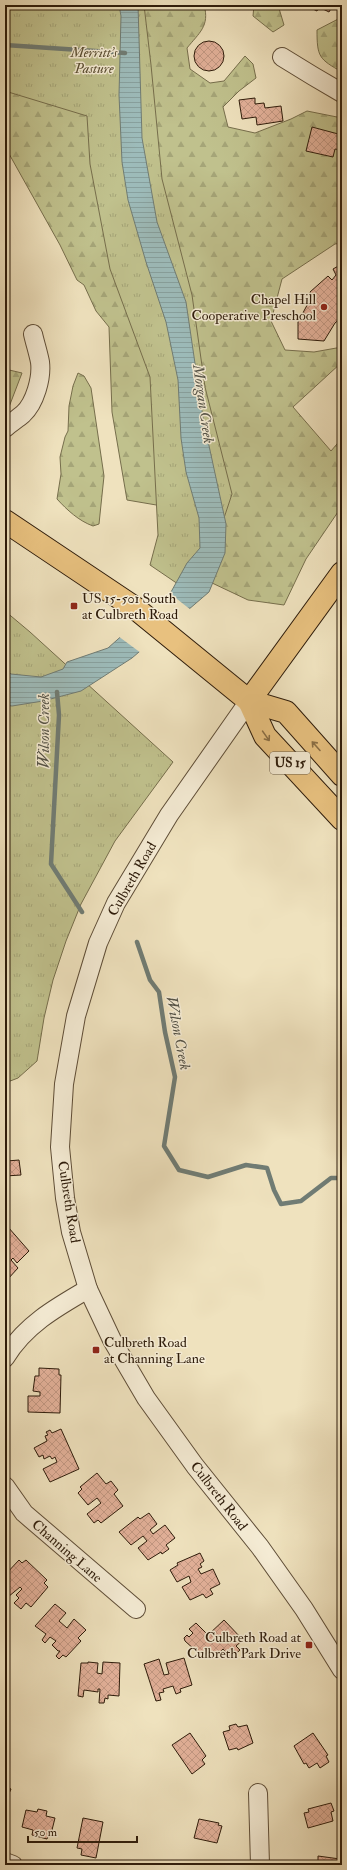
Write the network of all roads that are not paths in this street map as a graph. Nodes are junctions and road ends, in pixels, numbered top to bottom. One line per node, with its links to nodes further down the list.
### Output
1 (282, 57): 2 (street)
2 (342, 93)
3 (33, 334): 4 (street)
4 (5, 428)
5 (5, 521): 7 (main road, US 15)
6 (342, 573): 7 (main road)
7 (249, 702): 8 (main road, US 15, one-way to 7); 9 (main road, US 15, one-way to 9); 10 (street, Culbreth Road)
8 (342, 775)
9 (342, 819)
10 (88, 1289): 11 (street); 14 (street, Culbreth Road)
11 (5, 1358)
12 (5, 1486): 13 (street, Channing Lane)
13 (136, 1609)
14 (342, 1670)
15 (258, 1793): 18 (street)
16 (5, 1862): 17 (street)
17 (13, 1865)
18 (260, 1865)

